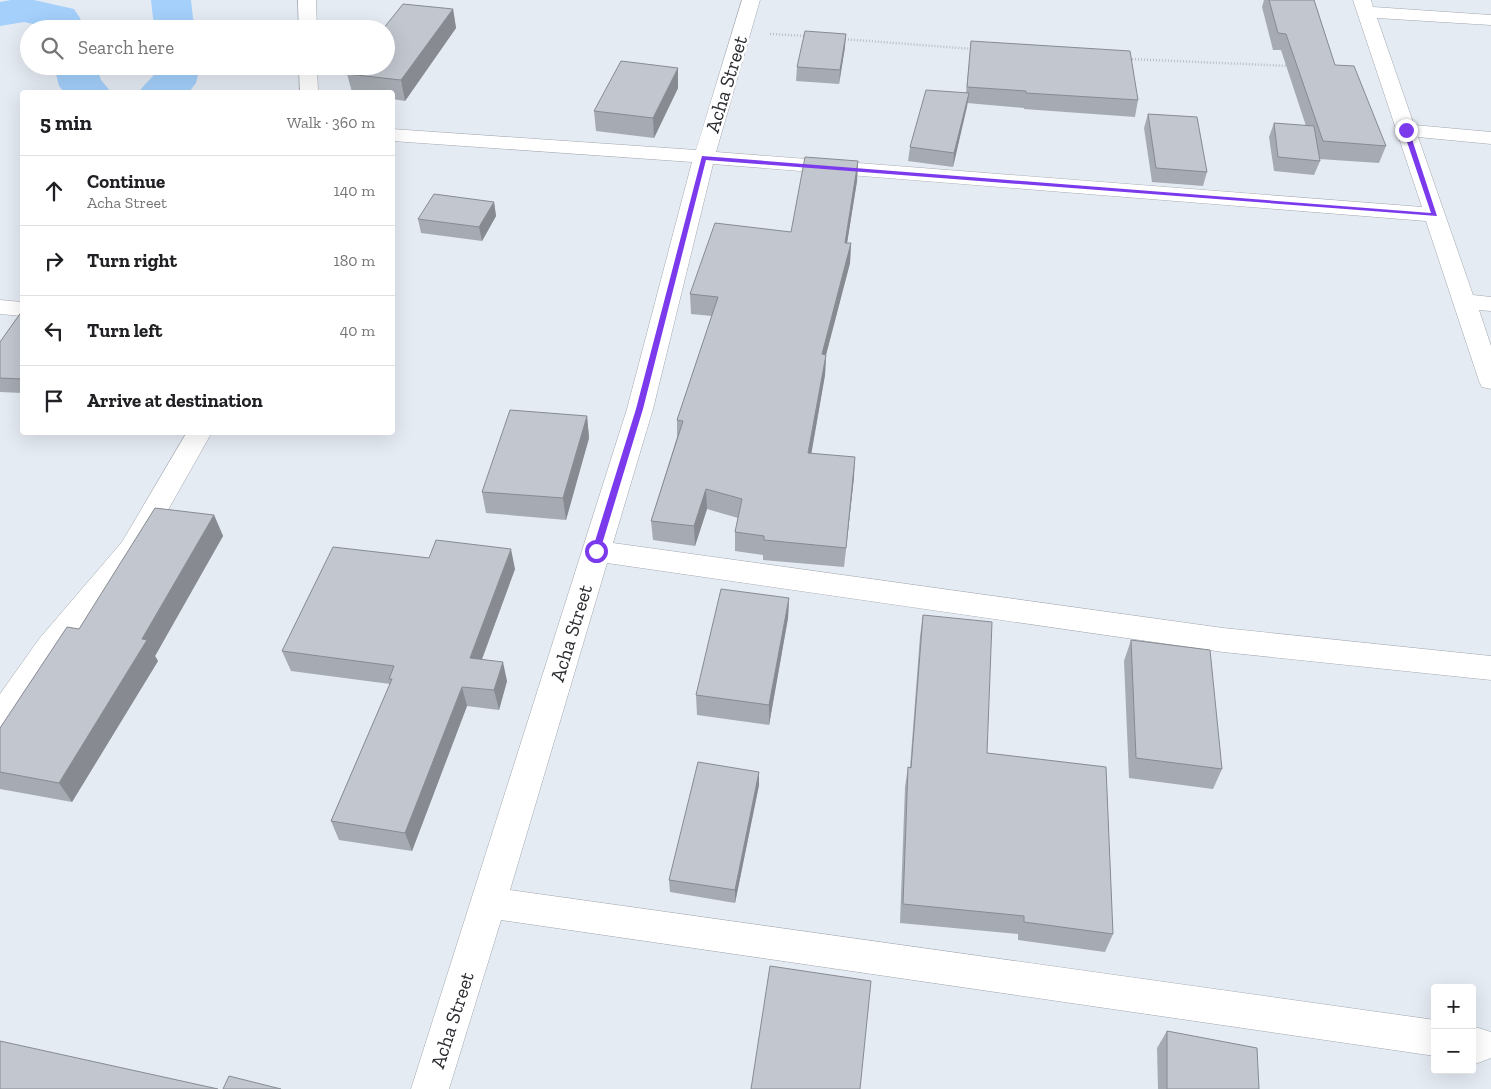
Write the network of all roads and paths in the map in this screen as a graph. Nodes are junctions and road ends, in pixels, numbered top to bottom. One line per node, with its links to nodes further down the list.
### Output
1 (307, 0): 4 (street)
2 (751, 0): 6 (street, Acha Street)
3 (1364, 6): 5 (street); 14 (street)
4 (308, 20)
5 (1491, 20)
6 (742, 32): 7 (path); 17 (street, Acha Street)
7 (812, 37)
8 (842, 39): 9 (path)
9 (981, 49)
10 (1129, 59): 11 (path)
11 (1297, 67)
12 (308, 75): 13 (street)
13 (309, 90)
14 (1406, 130): 16 (street); 18 (street)
15 (395, 136): 17 (street)
16 (1491, 138)
17 (704, 158): 18 (street); 25 (street, Acha Street)
18 (1435, 215): 19 (street)
19 (1464, 301): 20 (street); 23 (street)
20 (1491, 304)
21 (0, 307): 22 (street)
22 (20, 309)
23 (1491, 381)
24 (198, 435): 27 (street)
25 (596, 551): 26 (street); 28 (street, Acha Street)
26 (1491, 668)
27 (0, 718)
28 (489, 903): 29 (street); 30 (street, Acha Street)
29 (1431, 1037)
30 (430, 1089)

